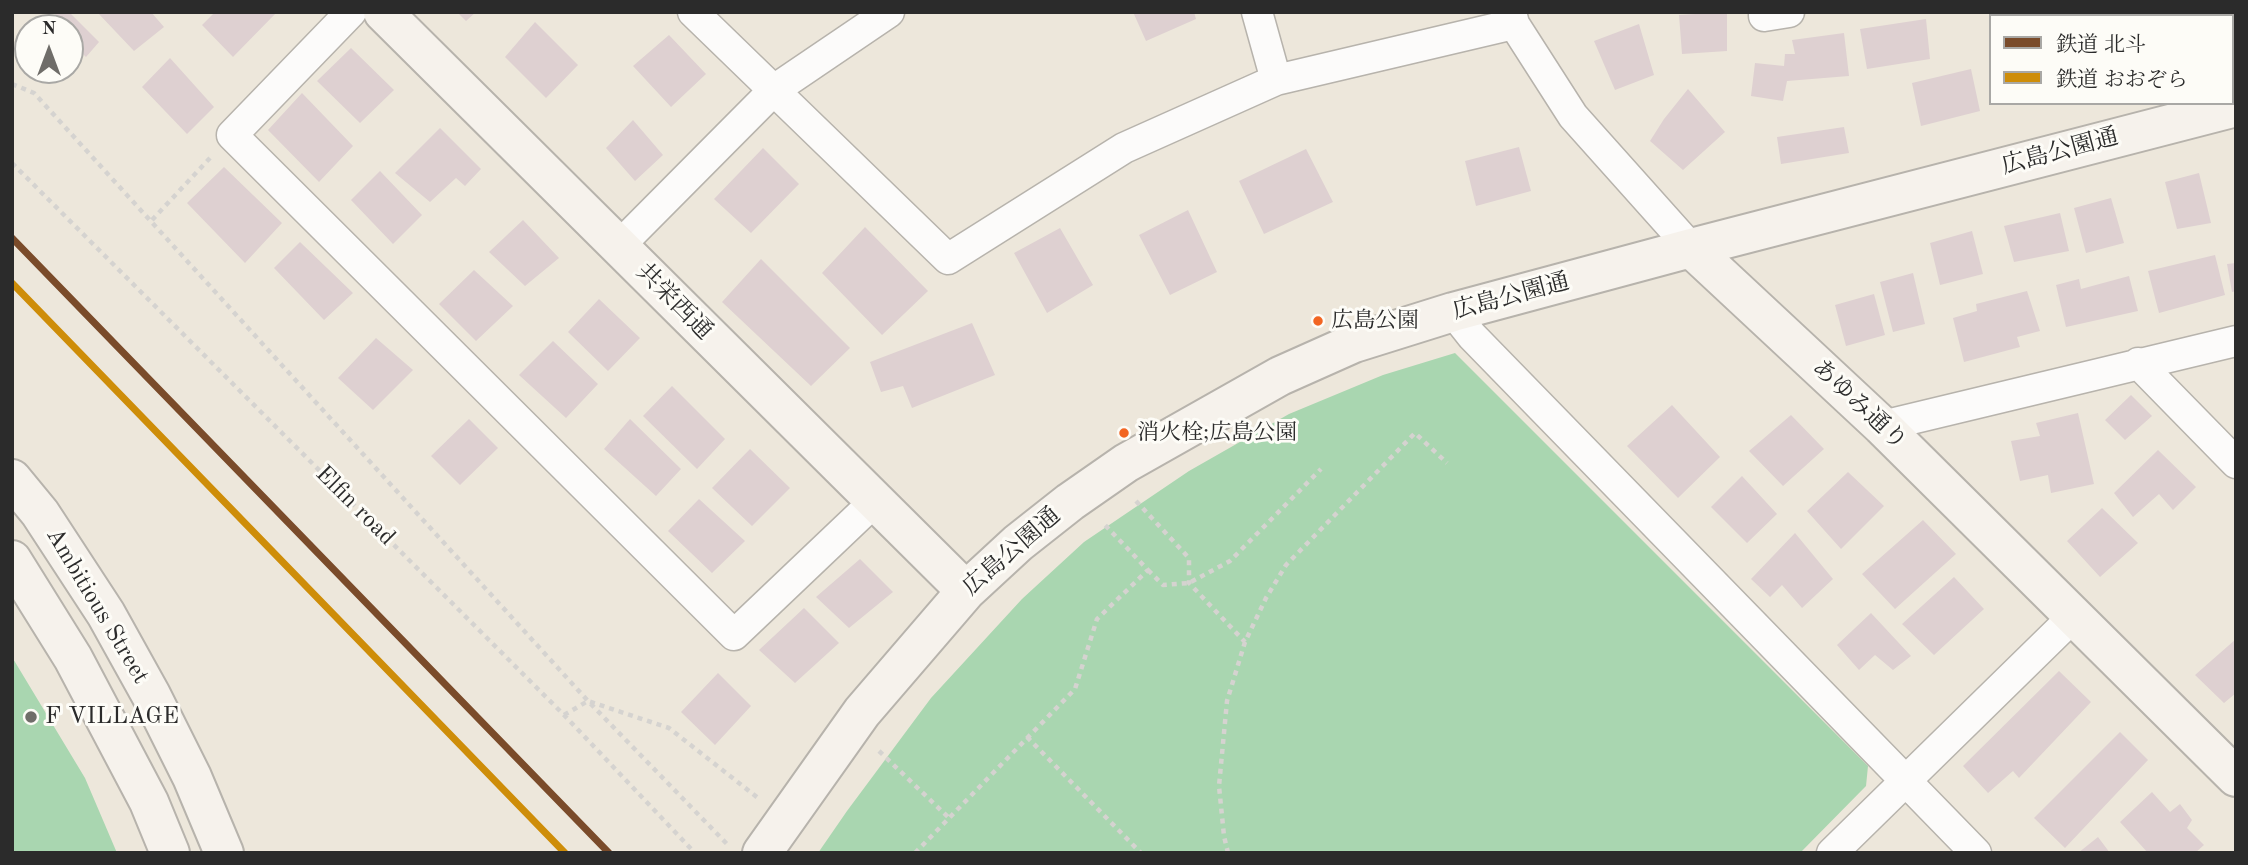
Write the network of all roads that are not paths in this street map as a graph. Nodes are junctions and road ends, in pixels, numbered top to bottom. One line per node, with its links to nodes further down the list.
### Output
1 (351, 12): 20 (street)
2 (383, 12): 12 (street, 共栄西通)
3 (693, 12): 10 (street)
4 (889, 12): 10 (street)
5 (1257, 12): 9 (street)
6 (1764, 12): 7 (street)
7 (1789, 12)
8 (1512, 18): 9 (street); 13 (street, あゆみ通り)
9 (1276, 80): 10 (street)
10 (774, 90): 12 (street)
11 (2236, 107): 13 (street, 広島公園通)
12 (618, 247): 20 (street, 共栄西通)
13 (1691, 248): 14 (street, 広島公園通); 17 (street, あゆみ通り)
14 (1453, 312): 22 (street, 広島公園通); 25 (street)
15 (2236, 341): 16 (street)
16 (2138, 363): 17 (street); 18 (street)
17 (1882, 426): 23 (street, あゆみ通り)
18 (2236, 463)
19 (12, 479): 27 (street, Ambitious Street)
20 (875, 500): 22 (street, 共栄西通)
21 (12, 560): 26 (street, Ambitious Street)
22 (966, 591): 28 (street, 広島公園通)
23 (2074, 616): 24 (street, あゆみ通り); 25 (street)
24 (2236, 777)
25 (1905, 781): 29 (street); 30 (street)
26 (170, 853)
27 (224, 853)
28 (762, 853)
29 (1832, 853)
30 (1976, 853)

